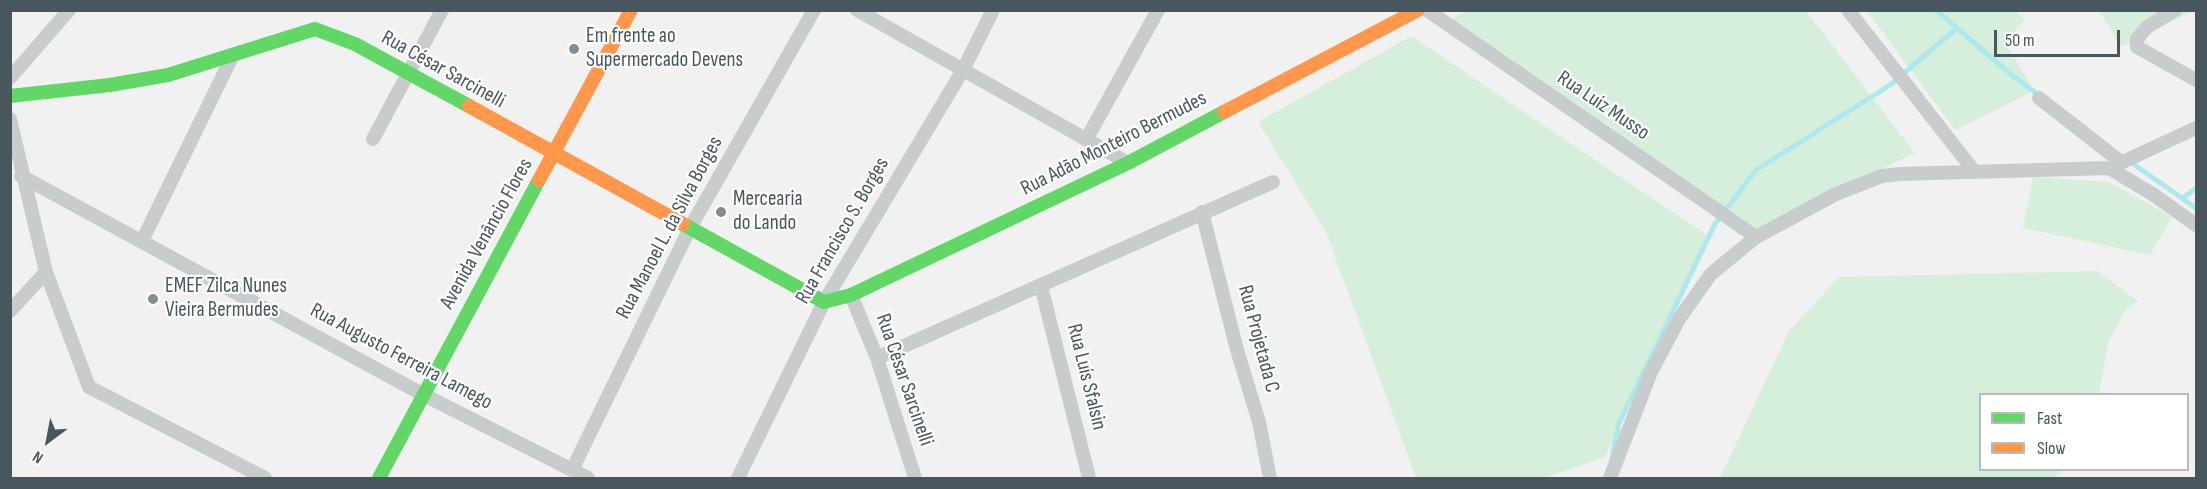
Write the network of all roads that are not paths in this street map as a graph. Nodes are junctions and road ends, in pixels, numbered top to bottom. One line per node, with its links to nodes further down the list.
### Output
1 (69, 10): 15 (street)
2 (442, 10): 14 (street)
3 (632, 10): 23 (street, Avenida Venâncio Flores)
4 (814, 10): 31 (street, Rua Manoel L. da Silva Borges)
5 (857, 10): 13 (street)
6 (993, 10): 13 (street, Rua Francisco S. Borges)
7 (1158, 10): 22 (street)
8 (1418, 10): 24 (street, Rua Adão Monteiro Bermudes)
9 (1427, 10): 32 (street, Rua Luiz Musso)
10 (1848, 10): 26 (street)
11 (2175, 10): 16 (street)
12 (232, 57): 14 (street, Rua César Sarcinelli); 17 (street, Rua César Sarcinelli); 33 (street)
13 (963, 70): 22 (street); 37 (street, Rua Francisco S. Borges)
14 (407, 75): 21 (street); 23 (street, Rua César Sarcinelli)
15 (10, 78)
16 (2196, 80)
17 (10, 96)
18 (2039, 98): 25 (street)
19 (10, 120): 27 (street)
20 (2196, 128): 25 (street)
21 (373, 139)
22 (1086, 140): 24 (street)
23 (554, 155): 31 (street, Rua César Sarcinelli); 40 (street, Avenida Venâncio Flores)
24 (1128, 163): 36 (street, Rua Adão Monteiro Bermudes)
25 (2115, 165): 26 (street); 30 (street)
26 (1974, 171): 32 (street)
27 (21, 176): 33 (street, Rua Augusto Ferreira Lamego); 34 (street)
28 (1273, 182): 29 (street)
29 (1202, 212): 35 (street); 48 (street, Rua Projetada C)
30 (2196, 225)
31 (690, 228): 37 (street, Rua César Sarcinelli); 41 (street, Rua Manoel L. da Silva Borges)
32 (1756, 237): 49 (street)
33 (142, 241): 40 (street, Rua Augusto Ferreira Lamego)
34 (46, 272): 38 (street); 42 (street)
35 (1041, 286): 39 (street); 47 (street, Rua Luís Sfalsin)
36 (851, 296): 37 (street, Rua Adão Monteiro Bermudes); 39 (street, Rua César Sarcinelli)
37 (824, 303): 45 (street, Rua Francisco S. Borges)
38 (10, 311)
39 (878, 358): 46 (street, Rua César Sarcinelli)
40 (424, 395): 41 (street, Rua Augusto Ferreira Lamego); 43 (street, Avenida Venâncio Flores)
41 (573, 474): 44 (street, Rua Augusto Ferreira Lamego)
42 (265, 478)
43 (379, 478)
44 (588, 478)
45 (738, 478)
46 (915, 478)
47 (1089, 478)
48 (1270, 478)
49 (1611, 478)

